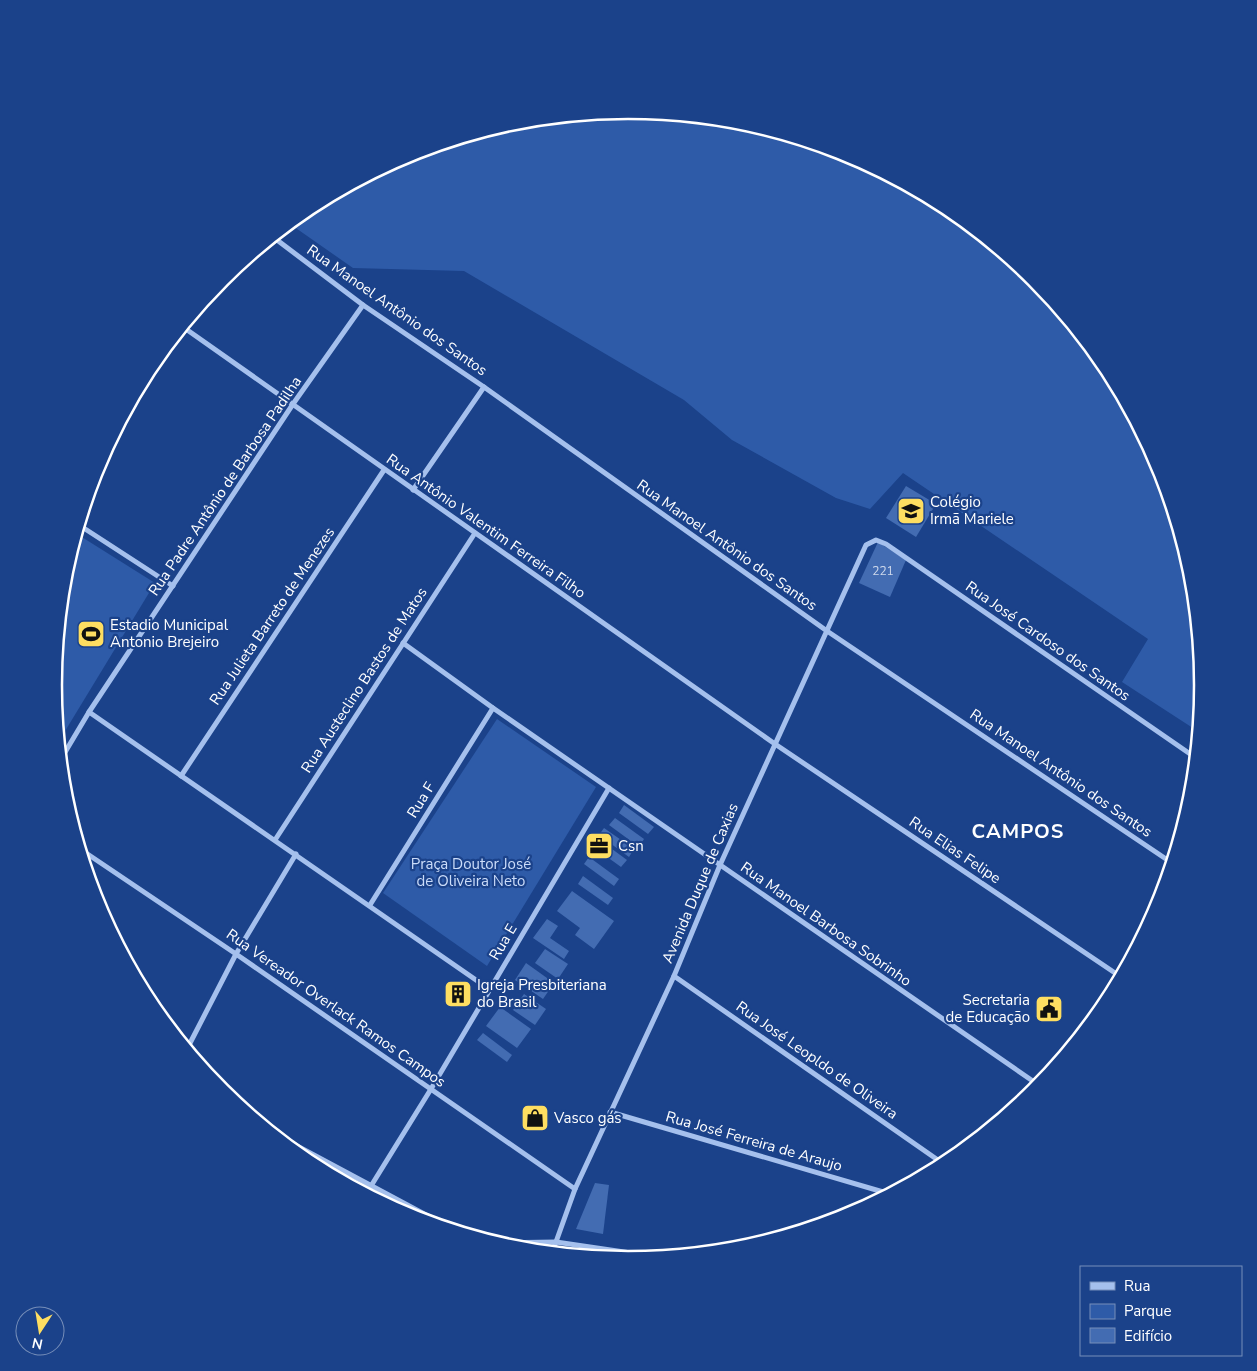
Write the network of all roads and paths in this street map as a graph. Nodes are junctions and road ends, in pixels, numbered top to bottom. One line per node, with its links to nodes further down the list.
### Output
1 (278, 241): 2 (street, Rua Manoel Antônio dos Santos)
2 (363, 305): 4 (street, Rua Manoel Antônio dos Santos); 5 (street, Rua Padre Antônio de Barbosa Padilha)
3 (188, 330): 5 (street, Rua Antônio Valentim Ferreira Filho)
4 (484, 387): 7 (street); 12 (street, Rua Manoel Antônio dos Santos)
5 (293, 404): 6 (street, Rua Antônio Valentim Ferreira Filho); 11 (street, Rua Padre Antônio de Barbosa Padilha)
6 (384, 470): 7 (street, Rua Antônio Valentim Ferreira Filho); 19 (street, Rua Julieta Barreto de Menezes)
7 (413, 490): 9 (street, Rua Antônio Valentim Ferreira Filho)
8 (85, 529): 11 (street)
9 (475, 533): 13 (street, Rua Austeclino Bastos de Matos); 16 (street, Rua Antônio Valentim Ferreira Filho)
10 (886, 544): 12 (street, Avenida Duque de Caxias); 18 (street, Rua José Cardoso dos Santos)
11 (173, 586): 15 (street, Rua Padre Antônio de Barbosa Padilha)
12 (827, 631): 16 (street, Avenida Duque de Caxias); 24 (street, Rua Manoel Antônio dos Santos)
13 (403, 643): 14 (street, Rua Manoel Barbosa Sobrinho); 21 (street, Rua Austeclino Bastos de Matos)
14 (493, 708): 20 (street, Rua Manoel Barbosa Sobrinho); 26 (street, Rua F)
15 (89, 712): 17 (street, Rua Padre Antônio de Barbosa Padilha); 19 (street)
16 (775, 744): 25 (street, Avenida Duque de Caxias); 28 (street, Rua Elias Felipe)
17 (66, 750)
18 (1190, 754)
19 (181, 776): 21 (street)
20 (610, 788): 25 (street, Rua Manoel Barbosa Sobrinho); 30 (street, Rua E)
21 (275, 840): 22 (street)
22 (296, 854): 26 (street); 27 (street)
23 (89, 855): 27 (street, Rua Vereador Overlack Ramos Campos)
24 (1166, 859)
25 (720, 865): 29 (street, Avenida Duque de Caxias); 32 (street, Rua Manoel Barbosa Sobrinho)
26 (370, 905): 30 (street)
27 (236, 954): 31 (street); 33 (street, Rua Vereador Overlack Ramos Campos)
28 (1116, 974)
29 (674, 976): 34 (street, Avenida Duque de Caxias); 35 (street, Rua José Leopldo de Oliveira)
30 (489, 989): 33 (street, Rua E)
31 (190, 1043)
32 (1033, 1081)
33 (431, 1089): 37 (street, Rua E); 38 (street, Rua Vereador Overlack Ramos Campos)
34 (610, 1112): 38 (street, Avenida Duque de Caxias); 39 (street, Rua José Ferreira de Araujo)
35 (938, 1159)
36 (322, 1161): 37 (street)
37 (371, 1186): 40 (street)
38 (575, 1189): 42 (street, Avenida Duque de Caxias)
39 (882, 1192)
40 (414, 1209)
41 (527, 1242): 42 (street)
42 (556, 1242): 43 (street, Avenida Duque de Caxias); 44 (street)
43 (554, 1247)
44 (622, 1252)

